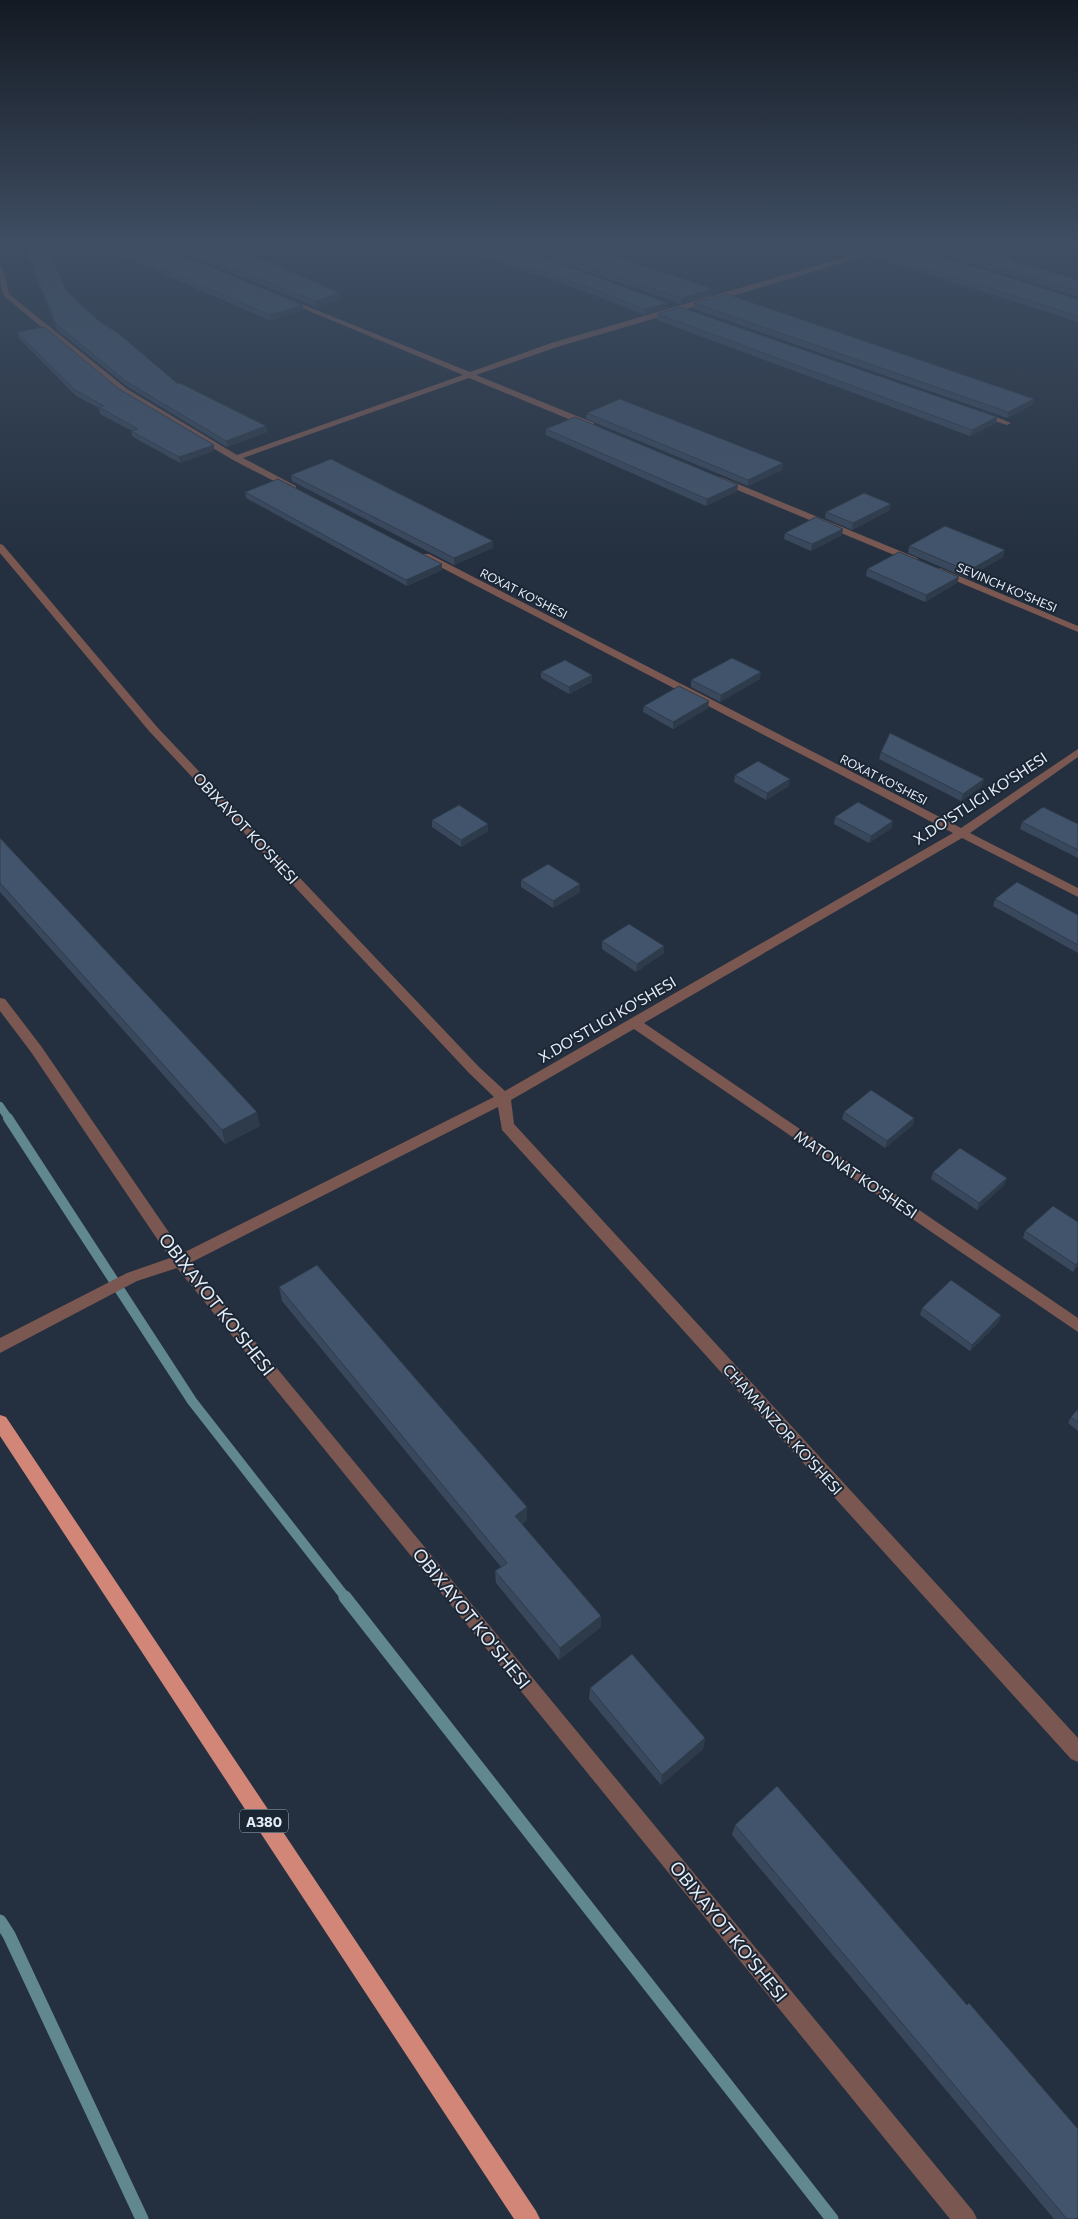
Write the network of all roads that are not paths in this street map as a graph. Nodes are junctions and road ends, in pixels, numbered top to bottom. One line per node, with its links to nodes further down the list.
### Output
1 (71, 348): 8 (street)
2 (404, 348): 4 (street)
3 (547, 348): 4 (street)
4 (469, 374): 7 (street); 8 (street)
5 (969, 410): 6 (street)
6 (1006, 423)
7 (598, 428)
8 (236, 458): 10 (street)
9 (709, 475): 13 (street)
10 (307, 494)
11 (0, 547): 21 (street, OBIXAYOT KO'SHESI)
12 (413, 549): 17 (street, ROXAT KO'SHESI)
13 (921, 563)
14 (930, 567): 15 (street, SEVINCH KO'SHESI)
15 (1078, 629)
16 (1078, 752): 17 (street, X.DO'STLIGI KO'SHESI)
17 (962, 833): 18 (street, ROXAT KO'SHESI); 20 (street, X.DO'STLIGI KO'SHESI)
18 (1078, 893)
19 (0, 1002): 22 (street, OBIXAYOT KO'SHESI)
20 (634, 1022): 21 (street, X.DO'STLIGI KO'SHESI); 23 (street, MATONAT KO'SHESI)
21 (504, 1098): 22 (street, X.DO'STLIGI KO'SHESI); 26 (street, CHAMANZOR KO'SHESI)
22 (180, 1261): 24 (street, X.DO'STLIGI KO'SHESI); 28 (street, OBIXAYOT KO'SHESI)
23 (1078, 1326)
24 (0, 1346)
25 (0, 1422): 27 (highway, A380)
26 (1078, 1752)
27 (528, 2219)
28 (965, 2219)

